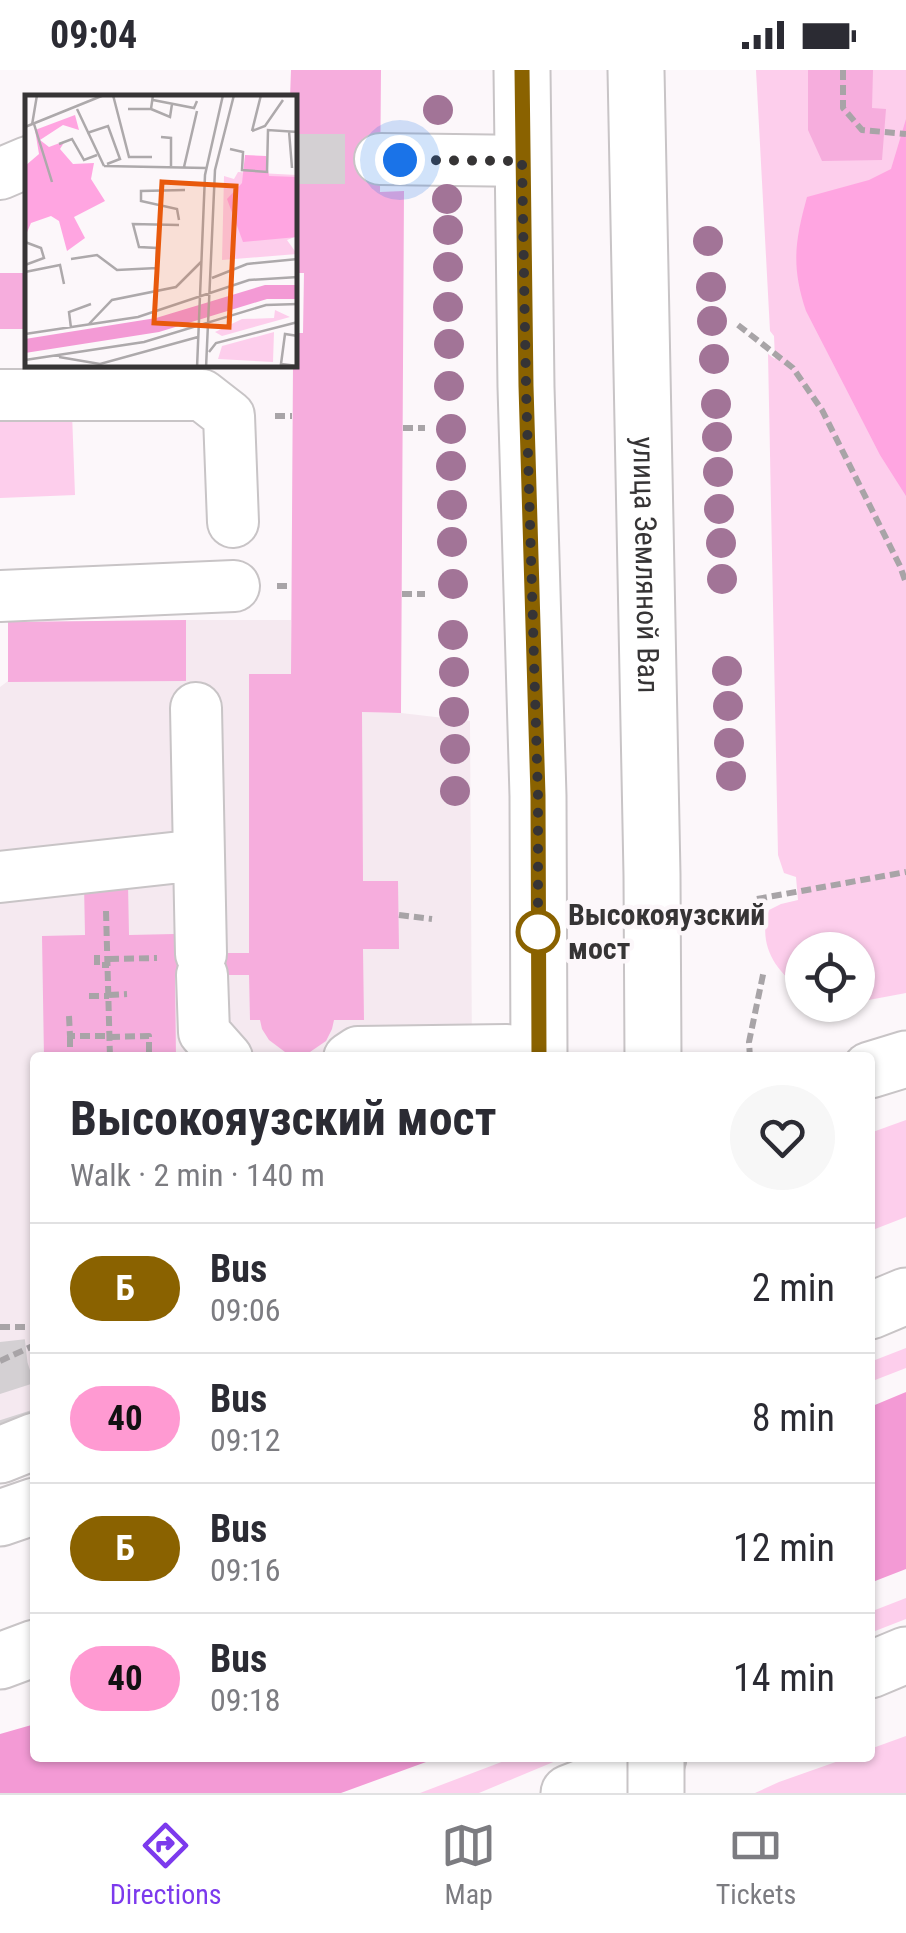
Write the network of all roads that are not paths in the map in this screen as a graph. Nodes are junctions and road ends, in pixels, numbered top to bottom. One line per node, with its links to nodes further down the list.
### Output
1 (522, 70): 4 (main road)
2 (636, 70): 14 (main road, улица Земляной Вал)
3 (380, 160): 4 (lane)
4 (522, 161): 16 (main road)
5 (25, 163): 6 (lane)
6 (0, 174)
7 (0, 395): 8 (lane)
8 (233, 522)
9 (234, 586): 10 (lane)
10 (0, 596)
11 (196, 708): 12 (lane)
12 (199, 856): 13 (lane); 15 (lane)
13 (0, 877)
14 (653, 979): 17 (main road, улица Земляной Вал); 18 (main road)
15 (221, 1052)
16 (518, 1052)
17 (653, 1052)
18 (674, 1052)
19 (906, 1059): 20 (main road)
20 (875, 1068)
21 (906, 1296): 22 (main road)
22 (875, 1309)
23 (30, 1443): 24 (main road)
24 (0, 1455)
25 (30, 1508): 26 (main road)
26 (0, 1518)
27 (30, 1650): 29 (main road)
28 (906, 1655): 30 (main road)
29 (0, 1661)
30 (875, 1668)
31 (545, 1762): 33 (main road)
32 (650, 1769): 34 (main road)
33 (546, 1793)
34 (569, 1793)

